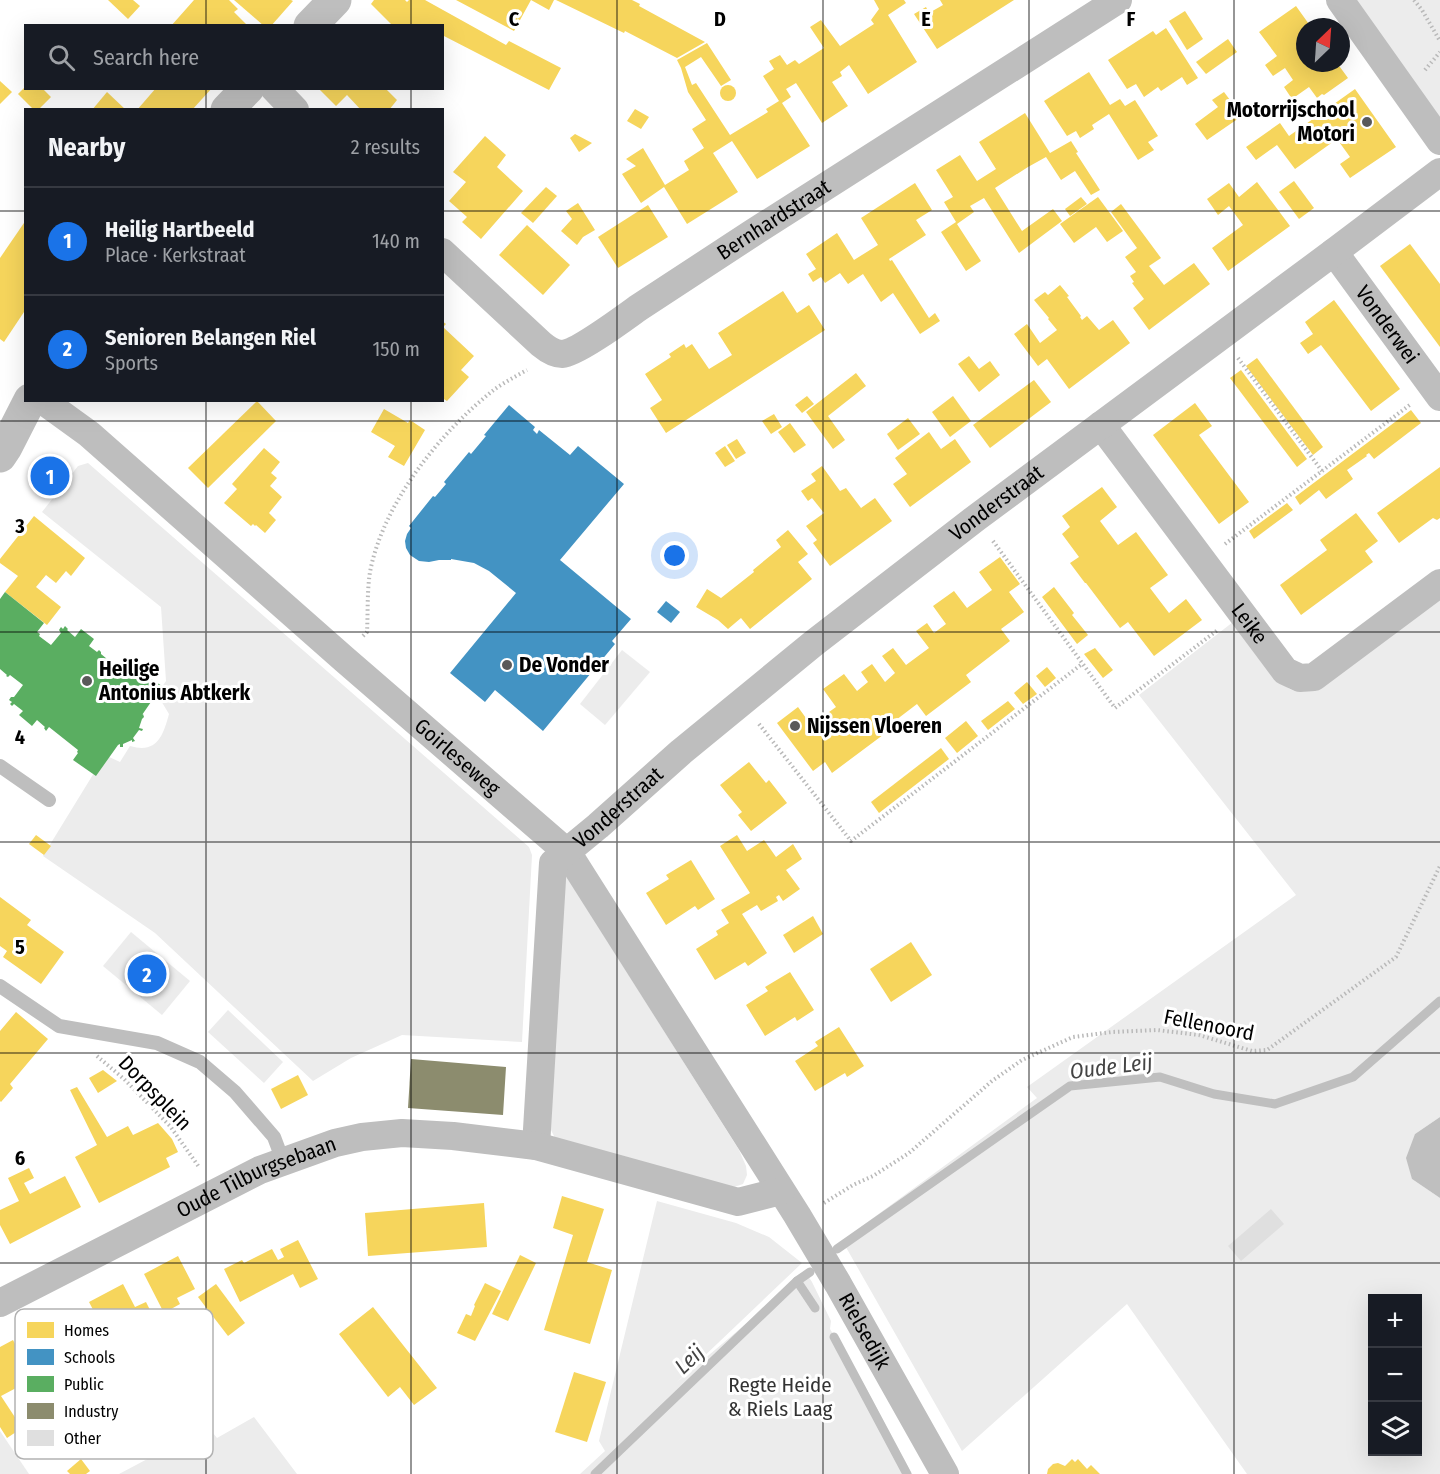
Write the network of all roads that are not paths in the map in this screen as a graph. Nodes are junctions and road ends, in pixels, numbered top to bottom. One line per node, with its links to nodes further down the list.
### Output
1 (334, 0): 4 (street)
2 (1118, 0): 12 (street, Bernhardstraat)
3 (1340, 0): 9 (street)
4 (312, 24)
5 (246, 90): 7 (street)
6 (276, 90): 8 (street)
7 (229, 108)
8 (293, 108)
9 (1440, 141)
10 (1440, 172): 11 (street, Vonderstraat)
11 (1334, 252): 13 (street, Vonderwei); 16 (street, Vonderstraat)
12 (444, 254)
13 (1436, 392)
14 (29, 402): 17 (street)
15 (45, 402): 21 (street, Goirleseweg)
16 (1101, 425): 18 (street, Leike); 21 (street, Vonderstraat)
17 (0, 456)
18 (1440, 583)
19 (0, 766): 20 (lane)
20 (49, 800)
21 (567, 852): 23 (street); 25 (street, Goirleseweg)
22 (0, 986): 24 (lane)
23 (536, 1146): 24 (street, Oude Tilburgsebaan); 25 (street, Oude Tilburgsebaan)
24 (283, 1161): 26 (street, Oude Tilburgsebaan)
25 (781, 1191): 27 (street, Rielsedijk)
26 (0, 1303)
27 (945, 1474)

